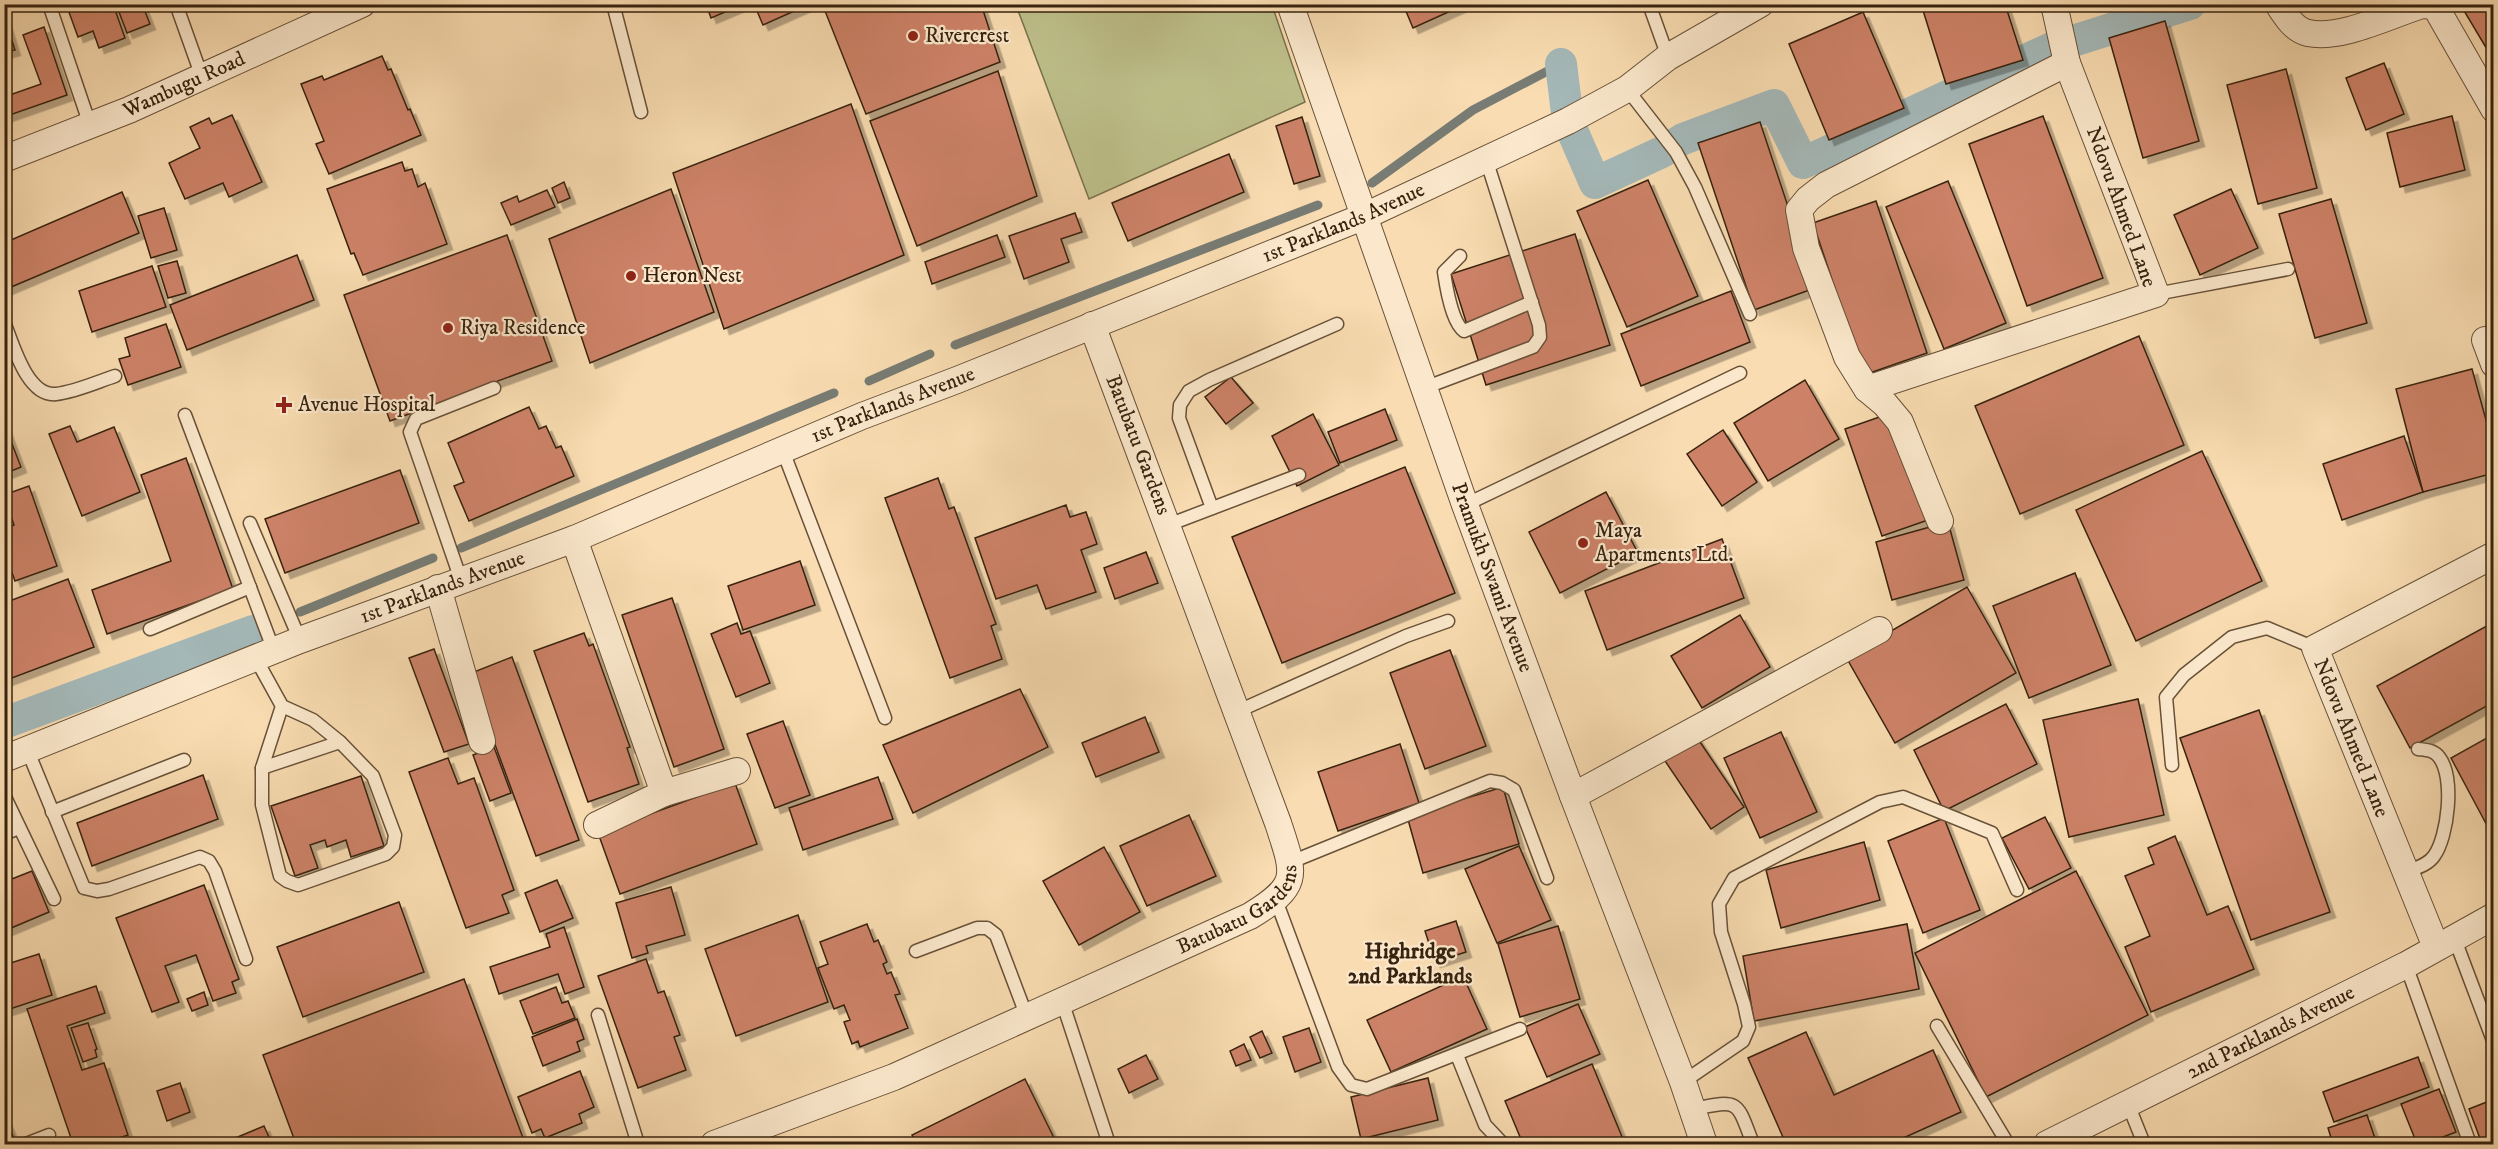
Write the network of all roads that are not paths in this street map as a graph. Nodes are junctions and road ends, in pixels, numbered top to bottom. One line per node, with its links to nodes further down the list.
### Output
1 (49, 4): 16 (lane)
2 (176, 4): 12 (lane)
3 (362, 4): 12 (street, Wambugu Road)
4 (613, 4): 15 (lane)
5 (1290, 4): 19 (street, Pramukh Swami Avenue)
6 (1649, 4): 10 (lane)
7 (1760, 4): 10 (street, 1st Parklands Avenue)
8 (2054, 4): 11 (street, Ndovu Ahmed Lane)
9 (2278, 4): 14 (street)
10 (1668, 57): 13 (street, 1st Parklands Avenue)
11 (2067, 63): 22 (street, Ndovu Ahmed Lane); 32 (street)
12 (202, 77): 16 (street, Wambugu Road)
13 (1627, 89): 18 (street, 1st Parklands Avenue); 24 (lane)
14 (2493, 109)
15 (641, 111)
16 (90, 125): 17 (street, Wambugu Road)
17 (4, 159)
18 (1486, 159): 19 (street, 1st Parklands Avenue); 23 (lane)
19 (1365, 216): 27 (street, 1st Parklands Avenue); 31 (street, Pramukh Swami Avenue)
20 (1460, 256): 23 (lane)
21 (2288, 269): 22 (lane)
22 (2157, 294): 32 (street, Ndovu Ahmed Lane)
23 (1532, 302): 31 (lane)
24 (1750, 314)
25 (4, 322): 29 (lane)
26 (1337, 324): 37 (lane)
27 (1092, 325): 34 (street, 1st Parklands Avenue); 40 (street, Batubatu Gardens)
28 (1740, 373): 36 (lane)
29 (115, 376)
30 (494, 388): 43 (lane)
31 (1424, 388): 36 (street, Pramukh Swami Avenue)
32 (1867, 388): 38 (street)
33 (185, 415): 44 (lane)
34 (783, 451): 41 (street, 1st Parklands Avenue); 53 (lane)
35 (1299, 475): 37 (lane)
36 (1465, 505): 64 (street, Pramukh Swami Avenue)
37 (1212, 508): 40 (lane)
38 (1940, 521)
39 (250, 523): 48 (lane)
40 (1168, 525): 52 (street, Batubatu Gardens)
41 (574, 539): 43 (street, 1st Parklands Avenue); 62 (street)
42 (2493, 555): 49 (street, Ndovu Ahmed Lane)
43 (450, 584): 48 (street, 1st Parklands Avenue); 54 (street)
44 (250, 587): 46 (lane); 50 (lane)
45 (1448, 621): 52 (lane)
46 (150, 629)
47 (1879, 630): 64 (street)
48 (300, 640): 50 (street, 1st Parklands Avenue)
49 (2315, 648): 59 (lane); 70 (street, Ndovu Ahmed Lane)
50 (265, 655): 51 (lane); 57 (street, 1st Parklands Avenue)
51 (282, 706): 55 (lane); 60 (lane)
52 (1236, 712): 69 (street, Batubatu Gardens)
53 (885, 718)
54 (482, 741)
55 (340, 742): 60 (lane); 60 (lane)
56 (2418, 749): 70 (lane)
57 (16, 754): 65 (lane)
58 (184, 760): 65 (lane)
59 (2172, 765)
60 (262, 768)
61 (737, 771): 62 (street)
62 (664, 793): 66 (street)
63 (4, 795): 67 (lane)
64 (1573, 796): 87 (street, Pramukh Swami Avenue)
65 (52, 813): 78 (lane)
66 (597, 825)
67 (20, 828): 68 (lane); 73 (lane)
68 (4, 834)
69 (1291, 862): 71 (lane); 74 (street, Batubatu Gardens)
70 (2406, 872): 76 (street, Ndovu Ahmed Lane)
71 (1547, 878)
72 (2017, 890): 87 (lane)
73 (54, 898)
74 (1276, 900): 80 (street, Batubatu Gardens); 86 (lane)
75 (2493, 916): 76 (street, 2nd Parklands Avenue)
76 (2445, 942): 79 (street, 2nd Parklands Avenue); 85 (lane)
77 (916, 951): 82 (lane)
78 (246, 959)
79 (2406, 964): 88 (street, 2nd Parklands Avenue); 102 (lane)
80 (1062, 1001): 82 (street, Batubatu Gardens); 95 (lane)
81 (598, 1015): 93 (lane)
82 (1027, 1017): 90 (street, Batubatu Gardens)
83 (1936, 1026): 99 (lane)
84 (1520, 1029): 86 (lane)
85 (2493, 1043)
86 (1457, 1055): 96 (lane)
87 (1683, 1082): 89 (street, Pramukh Swami Avenue)
88 (2128, 1104): 100 (street, 2nd Parklands Avenue); 101 (lane)
89 (1692, 1109): 97 (street, Pramukh Swami Avenue); 98 (lane)
90 (776, 1134): 94 (street, Batubatu Gardens)
91 (49, 1135): 92 (lane)
92 (26, 1144)
93 (638, 1144)
94 (714, 1144)
95 (1109, 1144)
96 (1503, 1144)
97 (1704, 1144)
98 (1754, 1144)
99 (2008, 1144)
100 (2048, 1144)
101 (2144, 1144)
102 (2470, 1144)

